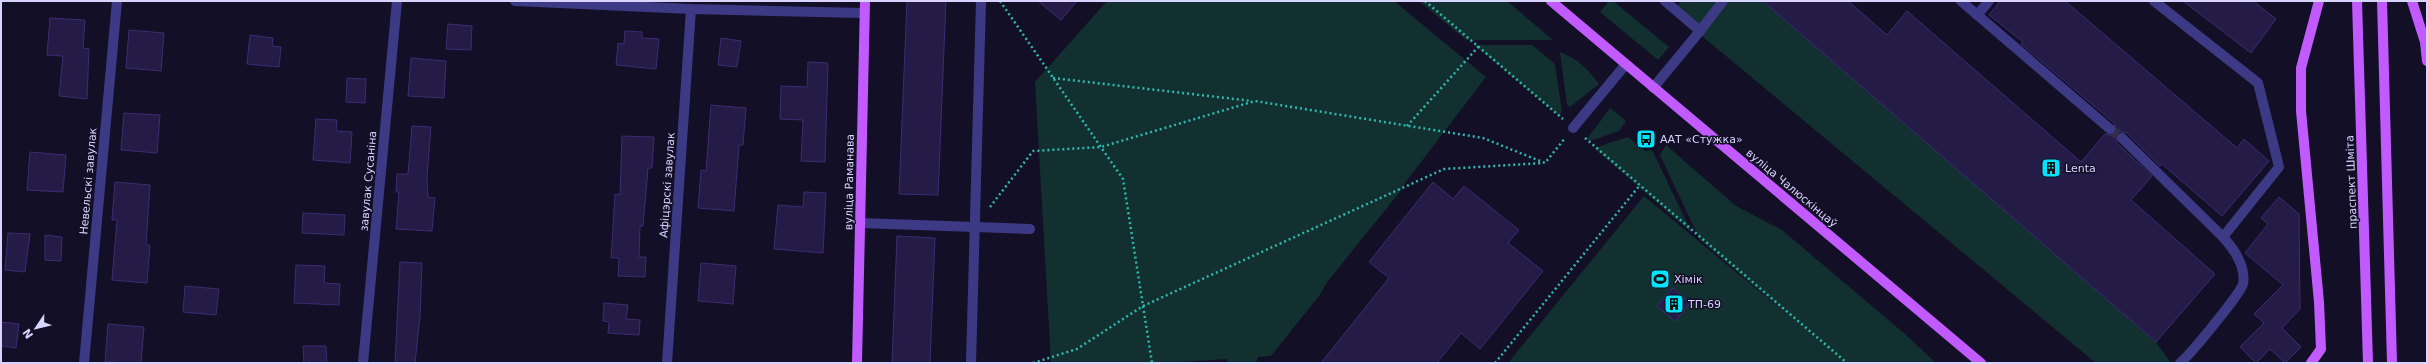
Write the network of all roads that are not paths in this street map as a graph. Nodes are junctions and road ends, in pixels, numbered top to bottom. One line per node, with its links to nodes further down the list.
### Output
1 (117, 1): 30 (street, Невельскі завулак)
2 (397, 1): 31 (street, завулак Сусаніна)
3 (515, 1): 16 (street)
4 (865, 1): 17 (main road, вуліца Раманава)
5 (981, 1): 27 (street)
6 (1551, 1): 21 (main road, вуліца Чалюскінцаў)
7 (1665, 1): 19 (street)
8 (1723, 1): 19 (street)
9 (1961, 1): 18 (street)
10 (1989, 1): 18 (street)
11 (2154, 1): 29 (street)
12 (2319, 1): 37 (main road)
13 (2357, 1): 38 (main road, праспект Шміта)
14 (2382, 1): 39 (main road)
15 (2412, 1): 20 (main road)
16 (691, 9): 17 (street); 32 (street, Афіцэрскі завулак)
17 (864, 13): 26 (main road, вуліца Раманава)
18 (1977, 15): 24 (street)
19 (1700, 31): 22 (street)
20 (2427, 61)
21 (1626, 64): 22 (main road, вуліца Чалюскінцаў); 23 (street)
22 (1654, 88): 35 (main road, вуліца Чалюскінцаў)
23 (1573, 128)
24 (2110, 129)
25 (2122, 138): 29 (street)
26 (860, 223): 27 (street); 33 (main road, вуліца Раманава)
27 (976, 227): 28 (street); 34 (street)
28 (1030, 229)
29 (2223, 237): 36 (street)
30 (84, 363)
31 (363, 363)
32 (666, 363)
33 (857, 363)
34 (971, 363)
35 (1981, 363)
36 (2180, 363)
37 (2311, 363)
38 (2368, 363)
39 (2392, 363)

